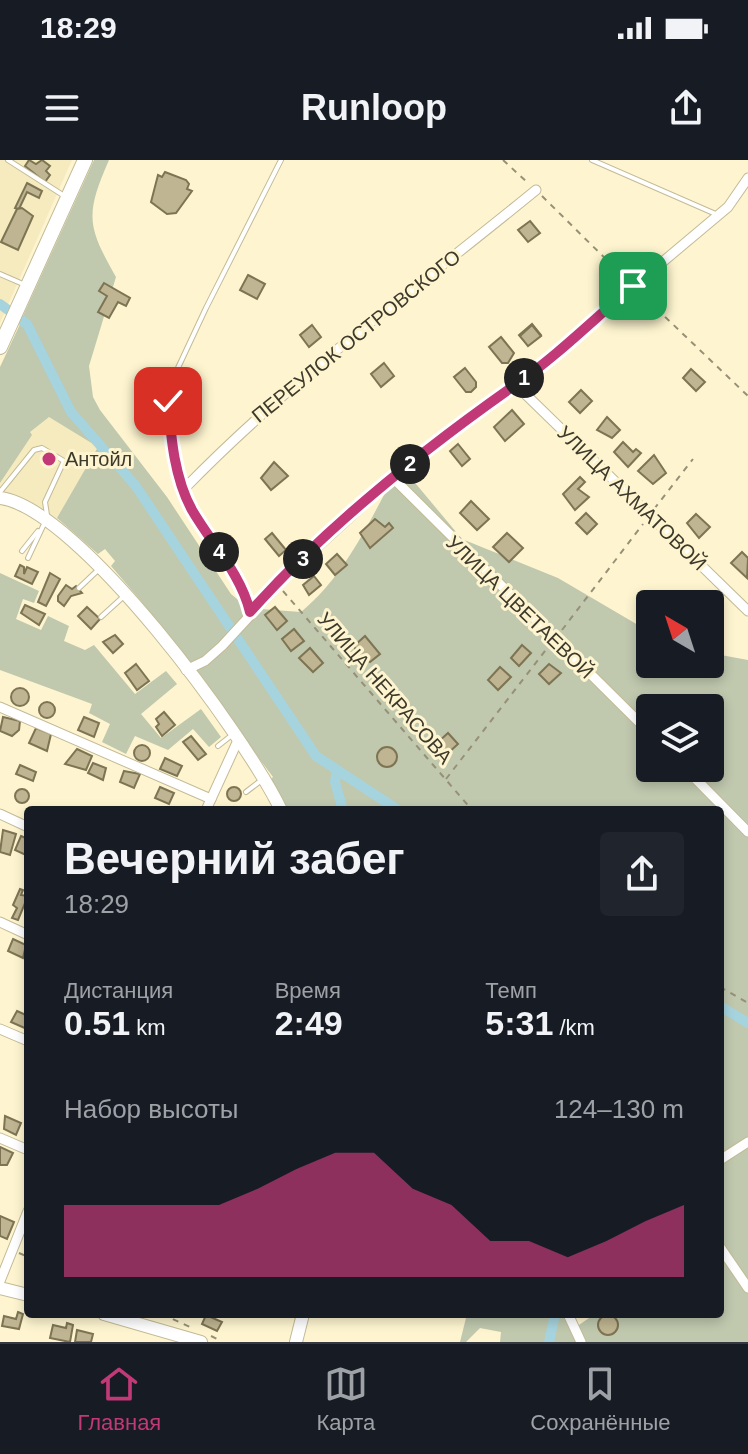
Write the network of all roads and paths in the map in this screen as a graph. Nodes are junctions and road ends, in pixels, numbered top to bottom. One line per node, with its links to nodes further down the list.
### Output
1 (8, 160): 8 (lane)
2 (85, 160): 8 (main road)
3 (281, 160): 18 (lane)
4 (503, 160): 7 (path)
5 (592, 160): 9 (lane)
6 (748, 178): 9 (street)
7 (536, 190): 12 (path); 18 (street, ПЕРЕУЛОК ОСТРОВСКОГО)
8 (68, 198): 11 (main road)
9 (718, 215): 12 (street)
10 (0, 274): 11 (lane)
11 (28, 286): 13 (main road)
12 (633, 286): 14 (street); 15 (path)
13 (2, 338)
14 (516, 385): 17 (street); 20 (street, УЛИЦА АХМАТОВОЙ)
15 (748, 396)
16 (693, 459): 20 (path)
17 (393, 478): 25 (street); 31 (street, УЛИЦА ЦВЕТАЕВОЙ)
18 (184, 489): 29 (lane)
19 (0, 495): 21 (street); 21 (lane)
20 (650, 515): 28 (street, УЛИЦА АХМАТОВОЙ); 31 (path)
21 (47, 523): 22 (lane); 23 (lane); 24 (street)
22 (22, 551)
23 (28, 558)
24 (100, 567): 26 (lane); 27 (street)
25 (277, 584): 29 (street); 38 (path, УЛИЦА НЕКРАСОВА)
26 (79, 588)
27 (126, 595): 30 (lane); 32 (street)
28 (748, 611)
29 (250, 612): 32 (street)
30 (101, 617)
31 (554, 640): 34 (street, УЛИЦА ЦВЕТАЕВОЙ); 38 (path)
32 (186, 670): 35 (street)
33 (0, 707): 41 (street)
34 (636, 719)
35 (237, 735): 36 (lane); 37 (street); 41 (street)
36 (218, 746)
37 (265, 777): 40 (lane); 43 (street)
38 (446, 779): 44 (path, УЛИЦА НЕКРАСОВА)
39 (699, 782): 45 (street)
40 (246, 792)
41 (211, 799): 42 (street)
42 (208, 806)
43 (279, 806)
44 (469, 806)
45 (722, 806)
46 (724, 808): 49 (street)
47 (0, 814): 48 (street)
48 (24, 825)
49 (748, 832)
50 (0, 922): 51 (street)
51 (24, 933)
52 (724, 989): 53 (path)
53 (748, 1003)
54 (0, 1029): 55 (street)
55 (24, 1039)
56 (0, 1138): 58 (street)
57 (748, 1142): 59 (street)
58 (24, 1148)
59 (724, 1157)
60 (24, 1219): 62 (street)
61 (724, 1253): 65 (street)
62 (2, 1265): 63 (street)
63 (0, 1281)
64 (0, 1288): 66 (street)
65 (748, 1288)
66 (24, 1294)
67 (118, 1318): 70 (street)
68 (302, 1318): 71 (street)
69 (570, 1318): 72 (street)
70 (201, 1342)
71 (296, 1342)
72 (581, 1342)

